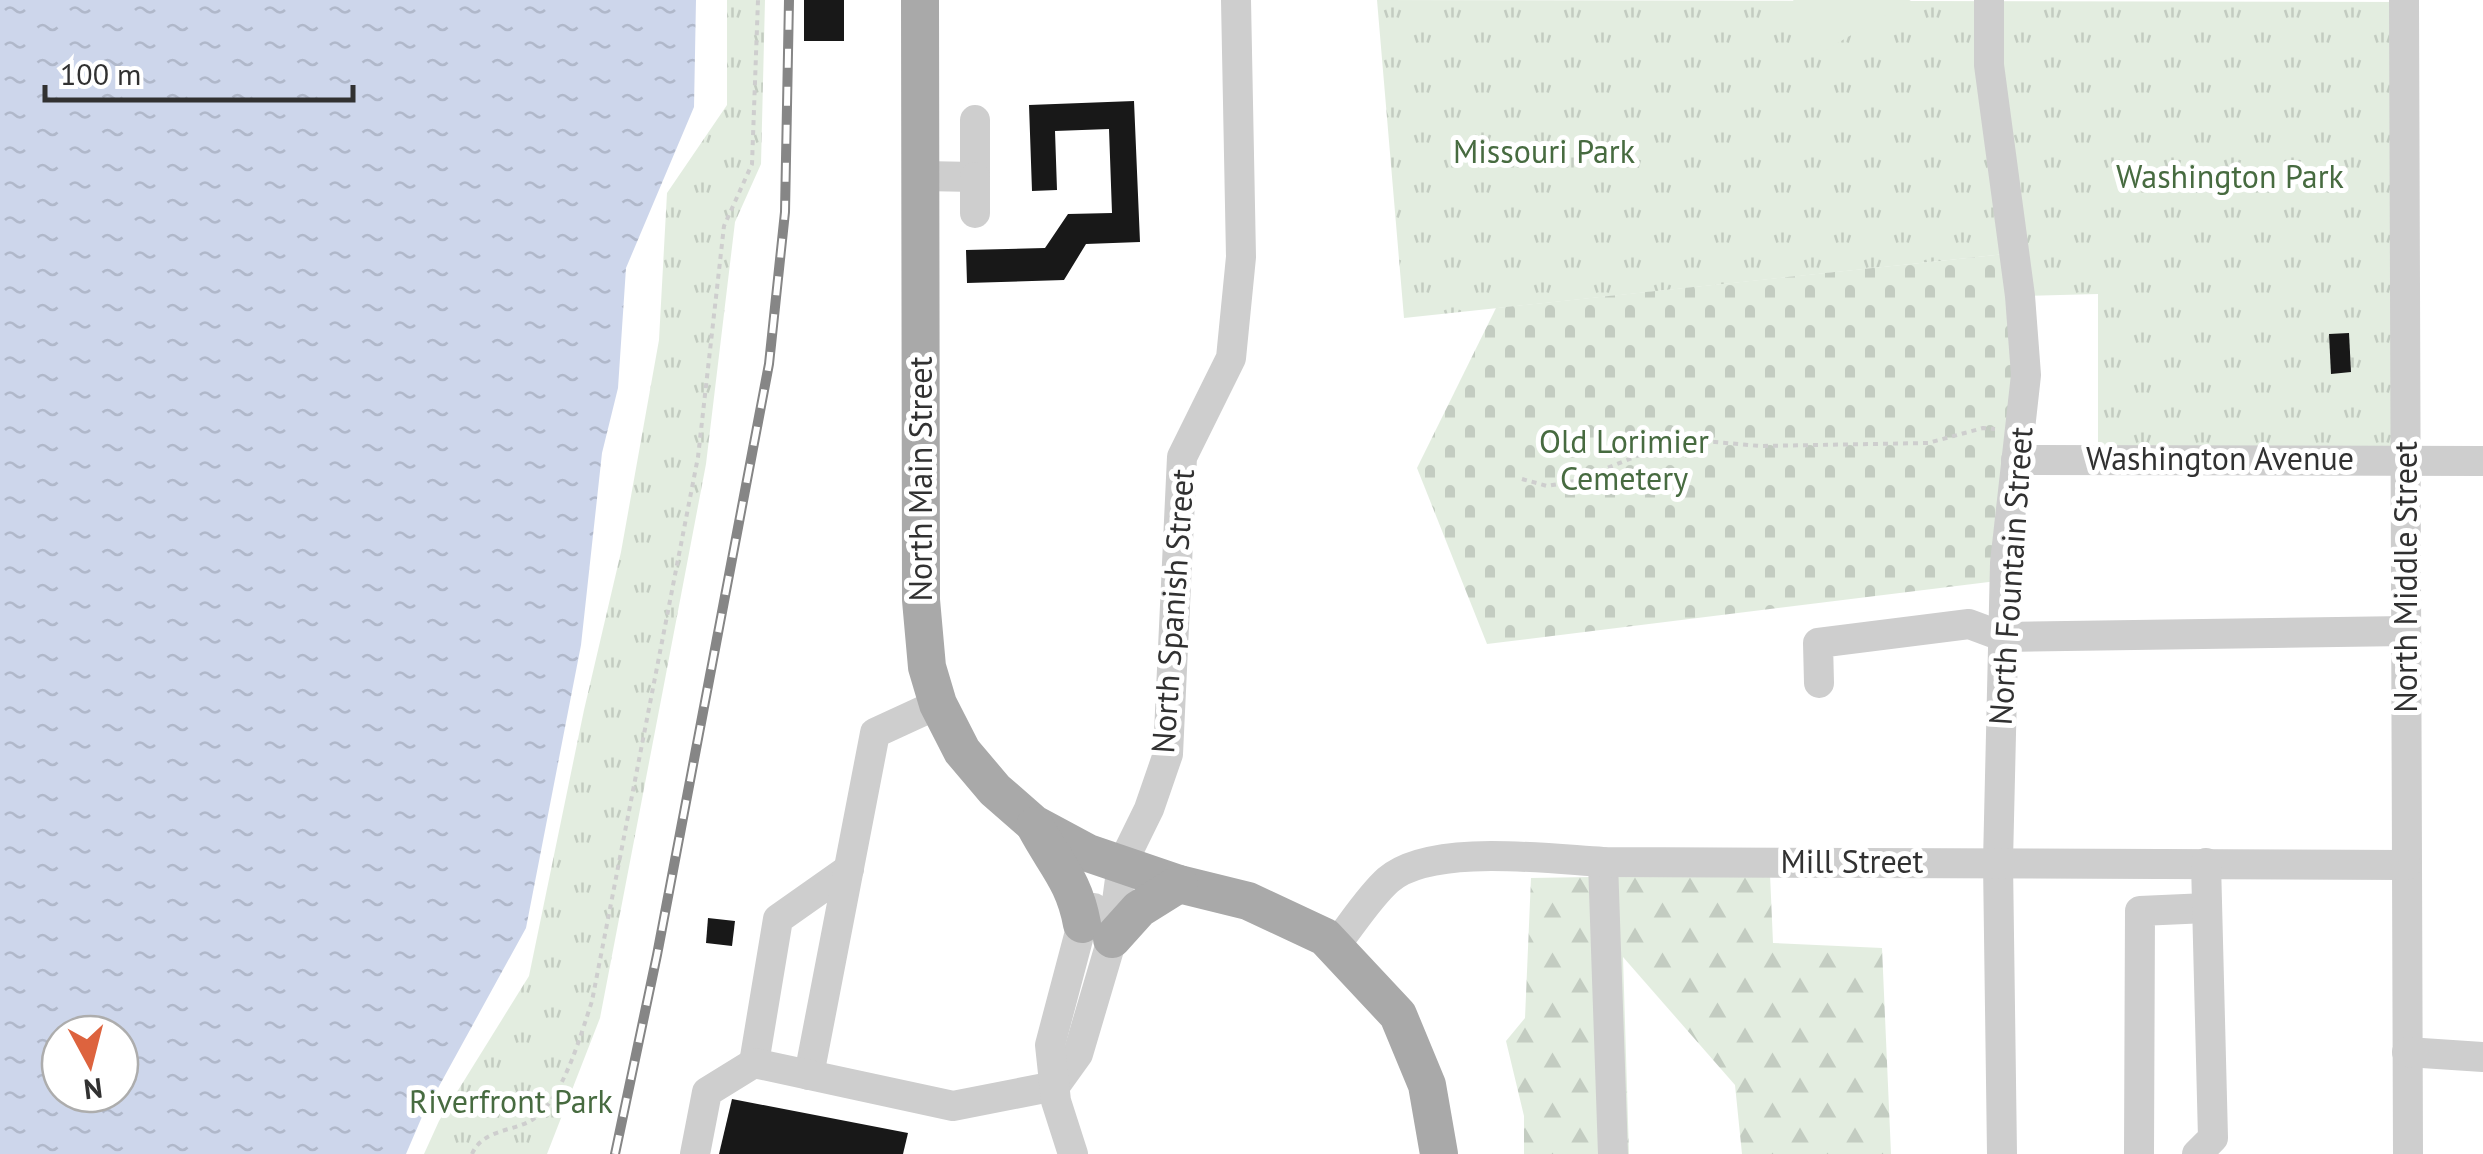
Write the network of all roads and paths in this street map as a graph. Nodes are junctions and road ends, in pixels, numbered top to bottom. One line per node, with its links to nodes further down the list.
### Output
1 (758, 0): 34 (path)
2 (920, 0): 7 (main road, North Main Street)
3 (1236, 0): 24 (street, North Spanish Street)
4 (1989, 0): 10 (street, North Fountain Street)
5 (2404, 0): 11 (street, North Middle Street)
6 (976, 120): 8 (street)
7 (923, 176): 8 (street); 17 (main road, North Main Street)
8 (976, 177): 9 (street)
9 (975, 213)
10 (2018, 445): 11 (street, Washington Avenue); 13 (path); 15 (street, North Fountain Street)
11 (2406, 459): 12 (street, Washington Avenue); 14 (street, North Middle Street)
12 (2483, 461)
13 (1522, 480)
14 (2406, 631): 15 (street); 22 (street, North Middle Street)
15 (2004, 636): 16 (street); 20 (street, North Fountain Street)
16 (1819, 682)
17 (938, 704): 18 (main road, North Main Street); 23 (street)
18 (1034, 824): 24 (main road, North Main Street); 27 (main road)
19 (1603, 862): 20 (street, Mill Street); 28 (street, Mill Street); 38 (street)
20 (1998, 862): 21 (street, Mill Street); 39 (street, North Fountain Street)
21 (2206, 863): 22 (street, Mill Street); 26 (street)
22 (2406, 864): 29 (street, North Middle Street)
23 (849, 869): 31 (street); 32 (street)
24 (1120, 871): 25 (main road, North Main Street); 27 (street, North Spanish Street)
25 (1179, 884): 27 (main road); 28 (main road, North Main Street)
26 (2207, 908): 40 (street); 41 (street)
27 (1097, 932): 33 (street)
28 (1334, 947): 37 (main road, North Main Street)
29 (2407, 1052): 30 (street); 42 (street, North Middle Street)
30 (2483, 1057)
31 (754, 1062): 32 (street); 35 (street)
32 (809, 1075): 33 (street)
33 (1055, 1086): 36 (street)
34 (472, 1154)
35 (695, 1154)
36 (1073, 1154)
37 (1439, 1154)
38 (1613, 1154)
39 (2002, 1154)
40 (2139, 1154)
41 (2197, 1154)
42 (2408, 1154)

